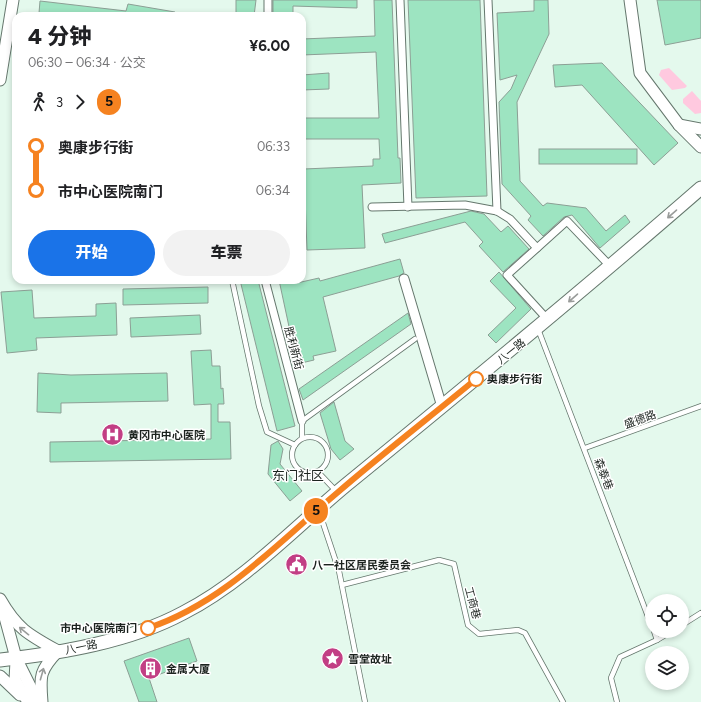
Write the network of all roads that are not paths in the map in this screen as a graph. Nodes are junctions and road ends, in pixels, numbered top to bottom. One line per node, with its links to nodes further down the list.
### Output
1 (13, 0): 6 (street)
2 (268, 0): 7 (street)
3 (400, 0): 15 (street)
4 (488, 0): 16 (street)
5 (630, 0): 10 (street)
6 (13, 12)
7 (268, 12)
8 (12, 36): 9 (street)
9 (0, 80)
10 (679, 126): 11 (street); 12 (street)
11 (701, 129)
12 (701, 147)
13 (701, 188): 18 (main road, 八一路, one-way to 18)
14 (372, 207): 15 (street)
15 (408, 207): 16 (street)
16 (497, 211): 17 (street)
17 (537, 248): 18 (street); 22 (street)
18 (611, 267): 22 (main road, 八一路, one-way to 22)
19 (404, 279): 26 (street)
20 (233, 284): 29 (lane)
21 (266, 284): 27 (street, 胜利新街)
22 (548, 320): 23 (main road, 八一路)
23 (538, 329): 26 (main road, 八一路); 30 (lane, 森泰巷)
24 (415, 339): 27 (lane)
25 (701, 406): 30 (lane, 盛德路)
26 (442, 407): 32 (main road, 八一路)
27 (302, 421): 28 (lane)
28 (302, 438): 29 (lane); 31 (lane)
29 (295, 445): 31 (lane)
30 (585, 448): 36 (lane, 森泰巷)
31 (318, 472): 32 (lane)
32 (337, 492): 33 (main road, 八一路)
33 (318, 510): 34 (lane); 42 (main road, 八一路)
34 (342, 585): 49 (lane); 50 (lane, 工商巷)
35 (0, 599): 39 (street); 42 (street, one-way to 35); 43 (street)
36 (645, 607)
37 (701, 613): 38 (lane)
38 (689, 620)
39 (0, 626)
40 (660, 638): 41 (lane)
41 (657, 640): 51 (lane)
42 (58, 651): 43 (main road, 八一路); 48 (street, one-way to 42)
43 (16, 658): 44 (main road, 八一路); 46 (street); 47 (street)
44 (0, 660)
45 (0, 676): 46 (street)
46 (27, 702)
47 (38, 702)
48 (42, 702)
49 (365, 702)
50 (563, 702)
51 (617, 702)

